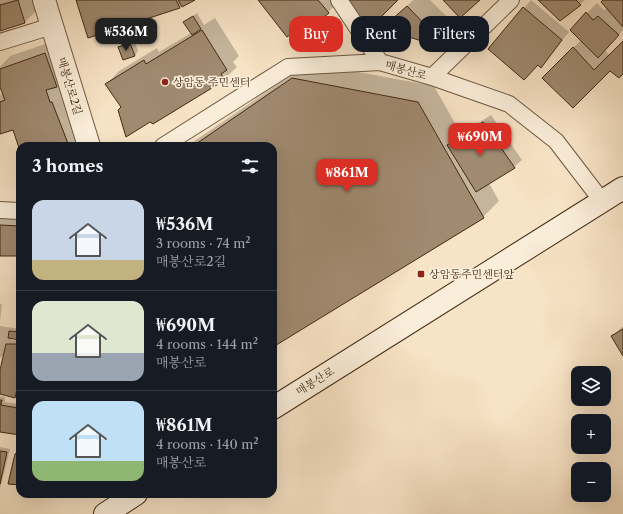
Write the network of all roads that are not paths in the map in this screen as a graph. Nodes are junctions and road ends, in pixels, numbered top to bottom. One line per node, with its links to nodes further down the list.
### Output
1 (44, 0): 4 (main road, 매봉산로2길)
2 (339, 0): 6 (lane)
3 (511, 0): 7 (lane)
4 (52, 26): 5 (lane); 8 (main road, 매봉산로2길)
5 (0, 42)
6 (380, 62): 7 (lane, 매봉산로); 9 (lane, 매봉산로)
7 (432, 77): 11 (lane, 매봉산로)
8 (87, 142)
9 (169, 142)
10 (623, 188): 11 (main road, 매봉산로)
11 (602, 201): 14 (main road, 매봉산로)
12 (0, 210): 13 (lane)
13 (16, 211)
14 (277, 405)
15 (130, 498): 16 (main road)
16 (105, 514)

